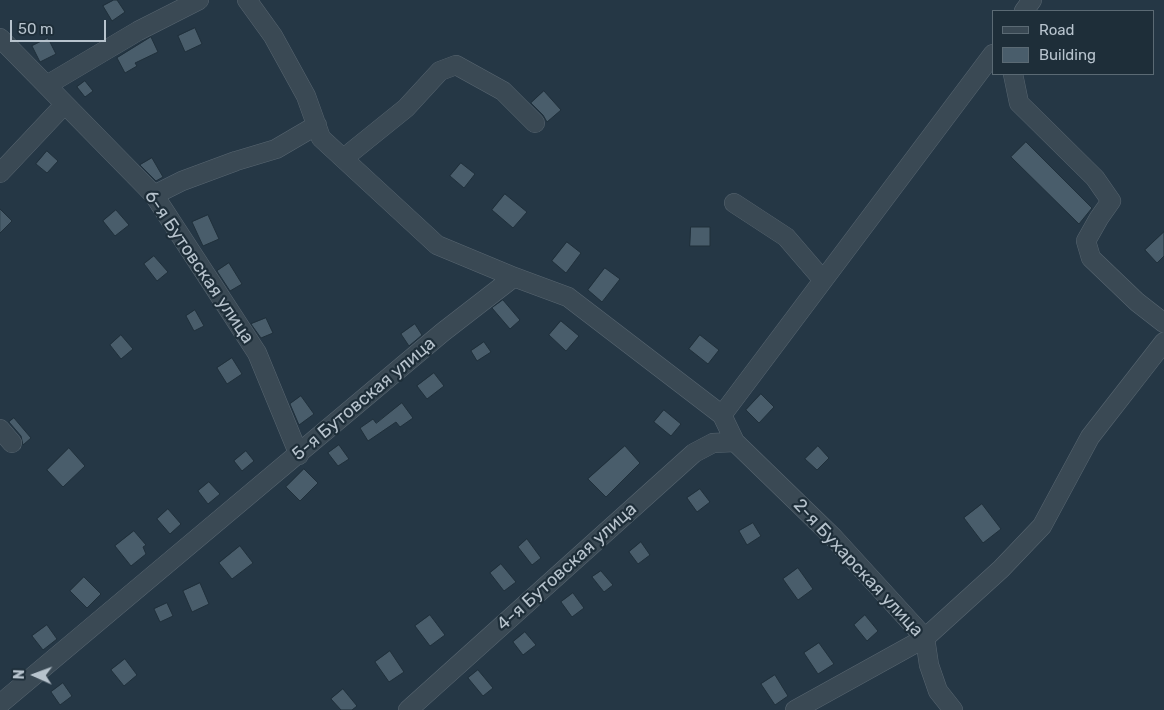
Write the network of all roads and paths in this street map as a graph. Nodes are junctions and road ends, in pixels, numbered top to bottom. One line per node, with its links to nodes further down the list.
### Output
1 (199, 0): 6 (street)
2 (247, 0): 9 (street)
3 (0, 38): 6 (street, 6-я Бутовская улица)
4 (992, 55): 15 (street)
5 (1013, 75): 16 (street)
6 (46, 85): 7 (street, 6-я Бутовская улица)
7 (64, 105): 11 (street); 12 (street, 6-я Бутовская улица)
8 (535, 123): 10 (street)
9 (317, 125): 10 (street); 12 (street)
10 (344, 158): 14 (street)
11 (0, 173)
12 (154, 196): 22 (street, 6-я Бутовская улица)
13 (734, 203): 15 (street)
14 (514, 277): 18 (street); 22 (street, 5-я Бутовская улица)
15 (823, 280): 18 (street)
16 (1164, 323)
17 (1163, 345): 23 (street)
18 (722, 415): 20 (street)
19 (0, 429): 21 (street)
20 (735, 442): 23 (street, 2-я Бухарская улица); 25 (street, 4-я Бутовская улица)
21 (12, 443)
22 (298, 455): 24 (street, 5-я Бутовская улица)
23 (925, 638): 26 (street); 27 (street, 2-я Бухарская улица)
24 (0, 704)
25 (408, 710)
26 (795, 710)
27 (953, 710)

